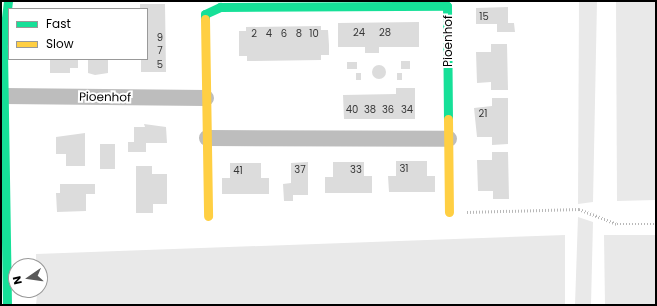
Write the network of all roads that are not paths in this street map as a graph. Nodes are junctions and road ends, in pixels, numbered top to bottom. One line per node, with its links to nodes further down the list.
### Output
1 (8, 1): 2 (street)
2 (4, 96): 3 (street, Pioenhof); 8 (street)
3 (206, 98): 4 (street, Pioenhof); 5 (street, Pioenhof)
4 (207, 138): 5 (street); 7 (street, Pioenhof)
5 (449, 139): 6 (street, Pioenhof)
6 (449, 212)
7 (208, 216)
8 (7, 305)

